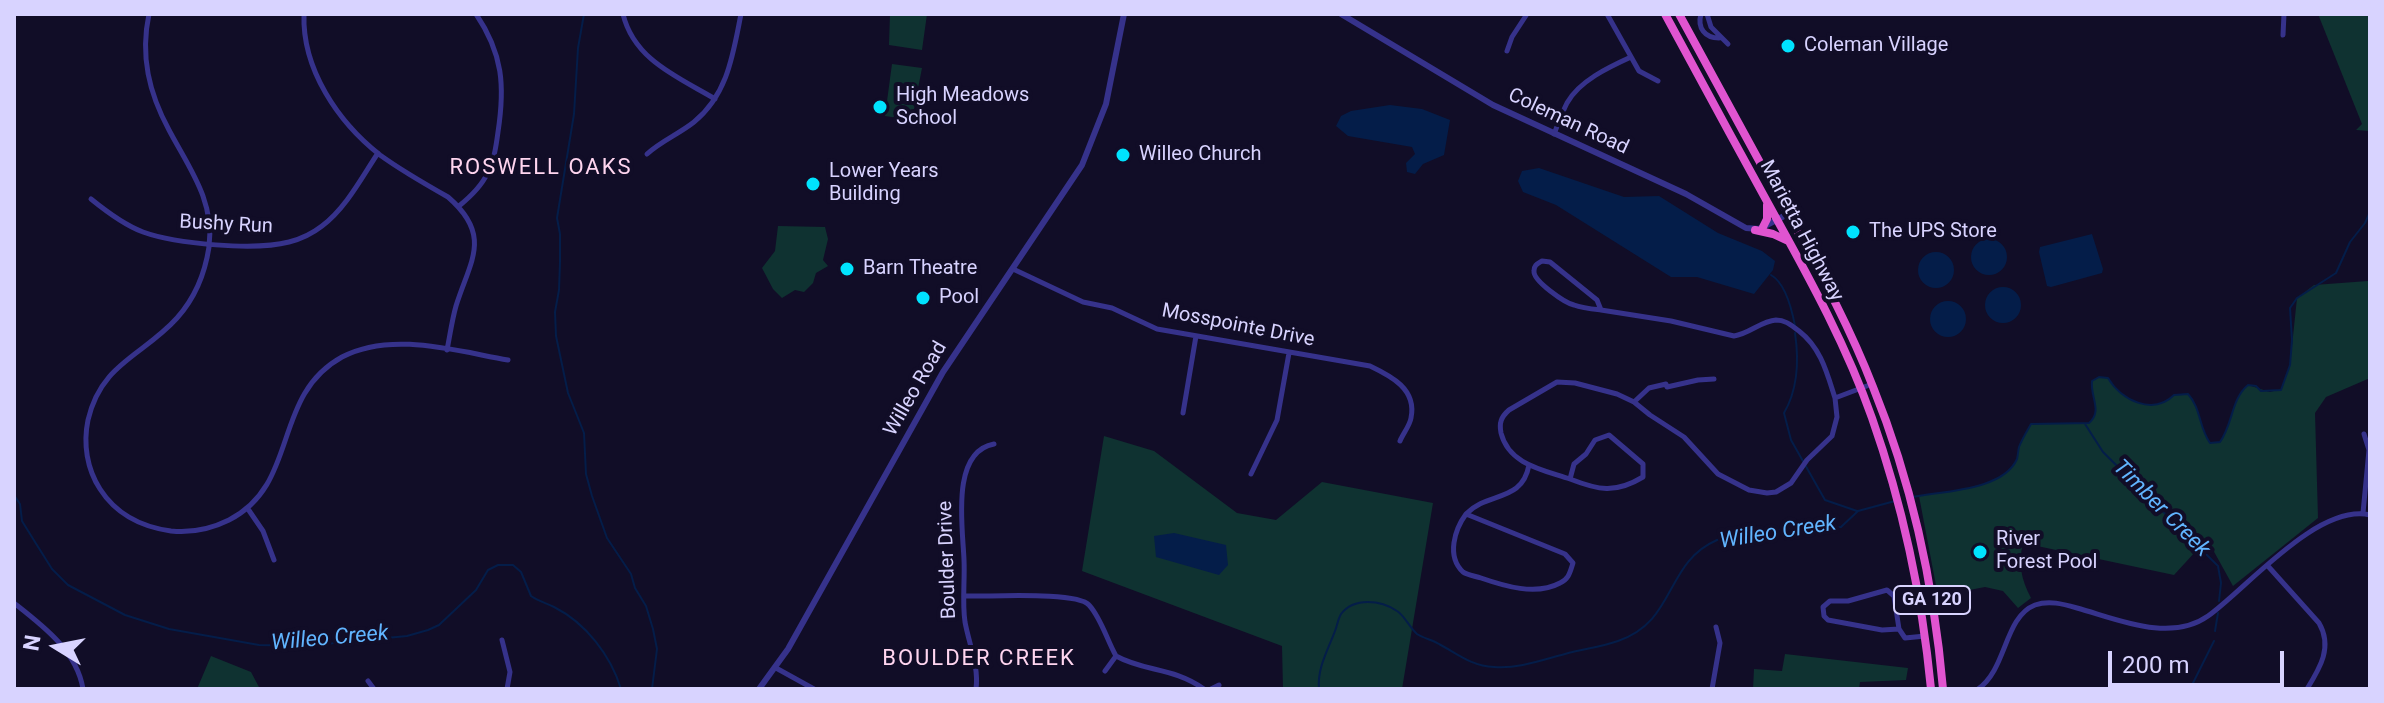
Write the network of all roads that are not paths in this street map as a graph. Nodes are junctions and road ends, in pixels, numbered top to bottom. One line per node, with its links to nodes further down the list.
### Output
1 (149, 14): 29 (street)
2 (304, 14): 21 (street)
3 (476, 14): 25 (street)
4 (623, 14): 19 (street)
5 (741, 14): 19 (street)
6 (1124, 14): 31 (street, Willeo Road)
7 (1341, 14): 20 (street, Coleman Road)
8 (1527, 14): 16 (street)
9 (1607, 14): 17 (street)
10 (1665, 14): 24 (highway, Marietta Highway / GA 120)
11 (1679, 14): 26 (highway, Marietta Highway / GA 120)
12 (1704, 14): 15 (street)
13 (2284, 14): 14 (street)
14 (2283, 35)
15 (1728, 44)
16 (1507, 51)
17 (1631, 57): 18 (street); 20 (street)
18 (1658, 81)
19 (715, 99): 22 (street)
20 (1554, 134): 28 (street, Coleman Road)
21 (378, 153): 25 (street); 29 (street, Bushy Run)
22 (647, 154)
23 (91, 199): 29 (street, Bushy Run)
24 (1767, 200): 27 (highway, Marietta Highway / GA 120); 28 (highway)
25 (459, 206): 34 (street)
26 (1788, 214): 27 (street); 38 (highway, Marietta Highway / GA 120)
27 (1777, 220): 28 (street); 30 (highway, Marietta Highway / GA 120)
28 (1759, 228): 30 (highway)
29 (210, 243): 49 (street)
30 (1790, 243): 39 (highway, Marietta Highway / GA 120)
31 (1013, 269): 33 (street, Mosspointe Drive); 61 (street, Willeo Road)
32 (1601, 310): 32 (street); 40 (street)
33 (1196, 336): 35 (street, Mosspointe Drive); 42 (street)
34 (447, 350): 36 (street); 49 (street)
35 (1289, 353): 44 (street, Mosspointe Drive); 47 (street)
36 (508, 360)
37 (1714, 379): 41 (street)
38 (1872, 384): 39 (street); 75 (highway, Marietta Highway / GA 120)
39 (1861, 388): 40 (street); 58 (highway, Marietta Highway / GA 120)
40 (1835, 398): 41 (street)
41 (1634, 402): 46 (street)
42 (1183, 413)
43 (2364, 434): 51 (street)
44 (1400, 441)
45 (994, 444): 54 (street, Boulder Drive)
46 (1529, 465): 48 (street); 50 (street)
47 (1251, 474)
48 (1570, 479): 48 (street)
49 (248, 509): 52 (street)
50 (1466, 514): 50 (street)
51 (2367, 514): 53 (street)
52 (274, 560)
53 (2267, 565): 76 (street); 77 (street)
54 (964, 596): 60 (street); 70 (street, Boulder Drive)
55 (14, 603): 65 (street)
56 (1716, 627): 73 (street)
57 (1899, 629): 57 (street); 58 (street)
58 (1925, 636): 74 (highway, GA 120)
59 (502, 640): 67 (street)
60 (1116, 656): 62 (street); 71 (street)
61 (776, 668): 68 (street, Willeo Road); 69 (street)
62 (1105, 671)
63 (368, 681): 66 (street)
64 (1219, 685): 72 (street)
65 (83, 689)
66 (374, 689)
67 (507, 689)
68 (759, 689)
69 (814, 689)
70 (976, 689)
71 (1204, 689)
72 (1211, 689)
73 (1712, 689)
74 (1931, 689)
75 (1943, 689)
76 (1978, 689)
77 (2307, 689)

